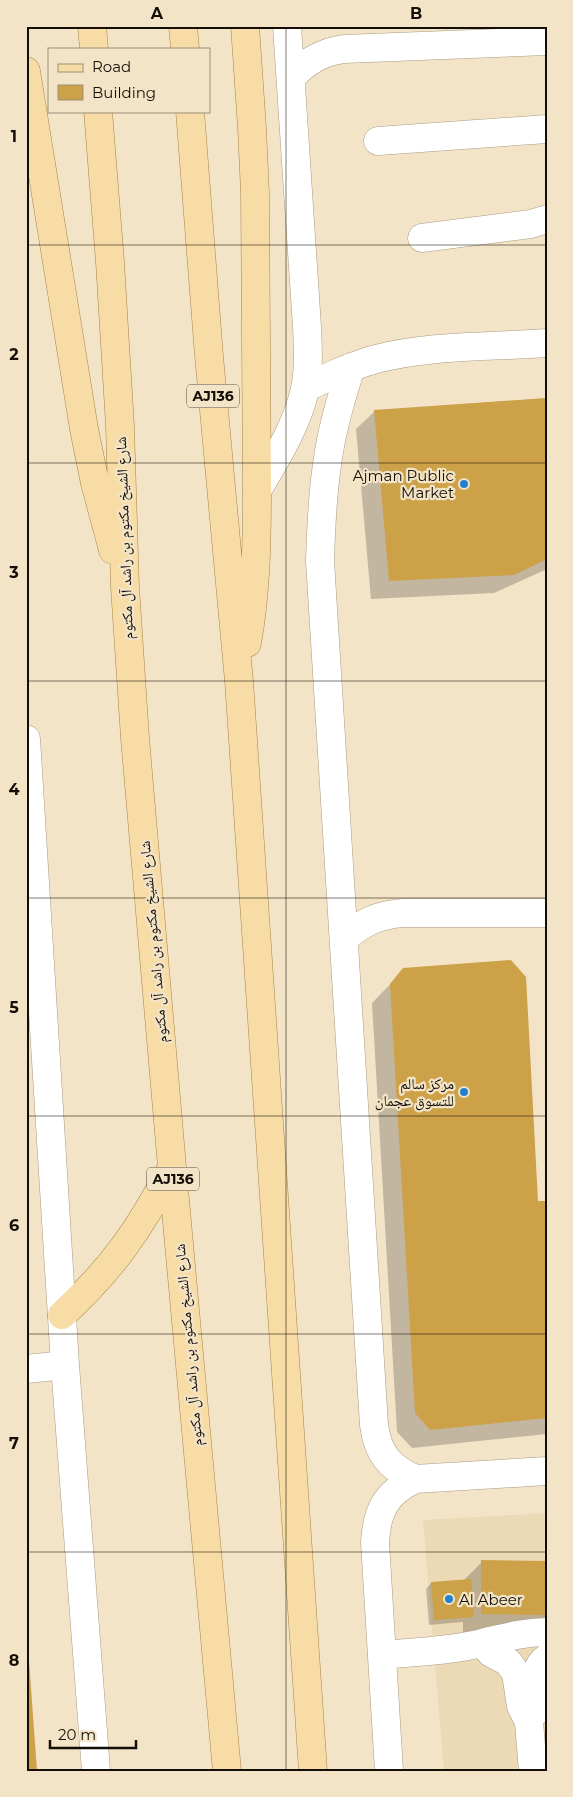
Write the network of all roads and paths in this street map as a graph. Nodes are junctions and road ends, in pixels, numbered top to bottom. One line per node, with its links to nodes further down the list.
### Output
1 (92, 26): 7 (main road)
2 (183, 26): 8 (main road)
3 (245, 26): 20 (main road)
4 (287, 26): 10 (street)
5 (393, 36): 6 (street); 10 (street)
6 (547, 41)
7 (94, 48)
8 (185, 48)
9 (26, 72): 21 (main road)
10 (291, 78): 19 (street)
11 (98, 112): 21 (main road, شارع الشيخ مكتوم بن راشد آل مكتوم / AJ136)
12 (190, 112): 22 (main road, AJ136)
13 (547, 129): 14 (street)
14 (378, 141)
15 (547, 219): 16 (street)
16 (422, 238)
17 (547, 344): 18 (street)
18 (351, 367): 19 (street); 25 (street)
19 (305, 388): 20 (street)
20 (258, 491): 22 (main road)
21 (125, 588): 26 (main road, شارع الشيخ مكتوم بن راشد آل مكتوم / AJ136)
22 (239, 681): 39 (main road, AJ136)
23 (26, 740): 27 (street)
24 (547, 913): 25 (street)
25 (344, 939): 31 (street)
26 (172, 1167): 27 (main road); 38 (main road, شارع الشيخ مكتوم بن راشد آل مكتوم / AJ136)
27 (62, 1315): 28 (street)
28 (65, 1364): 29 (street); 37 (street)
29 (26, 1369)
30 (547, 1471): 31 (street)
31 (415, 1479): 34 (street)
32 (547, 1632): 33 (street)
33 (482, 1643): 34 (street); 36 (street)
34 (382, 1655): 40 (street)
35 (547, 1658): 36 (street)
36 (529, 1722): 41 (street)
37 (96, 1771)
38 (227, 1771)
39 (313, 1771)
40 (389, 1771)
41 (533, 1771)

